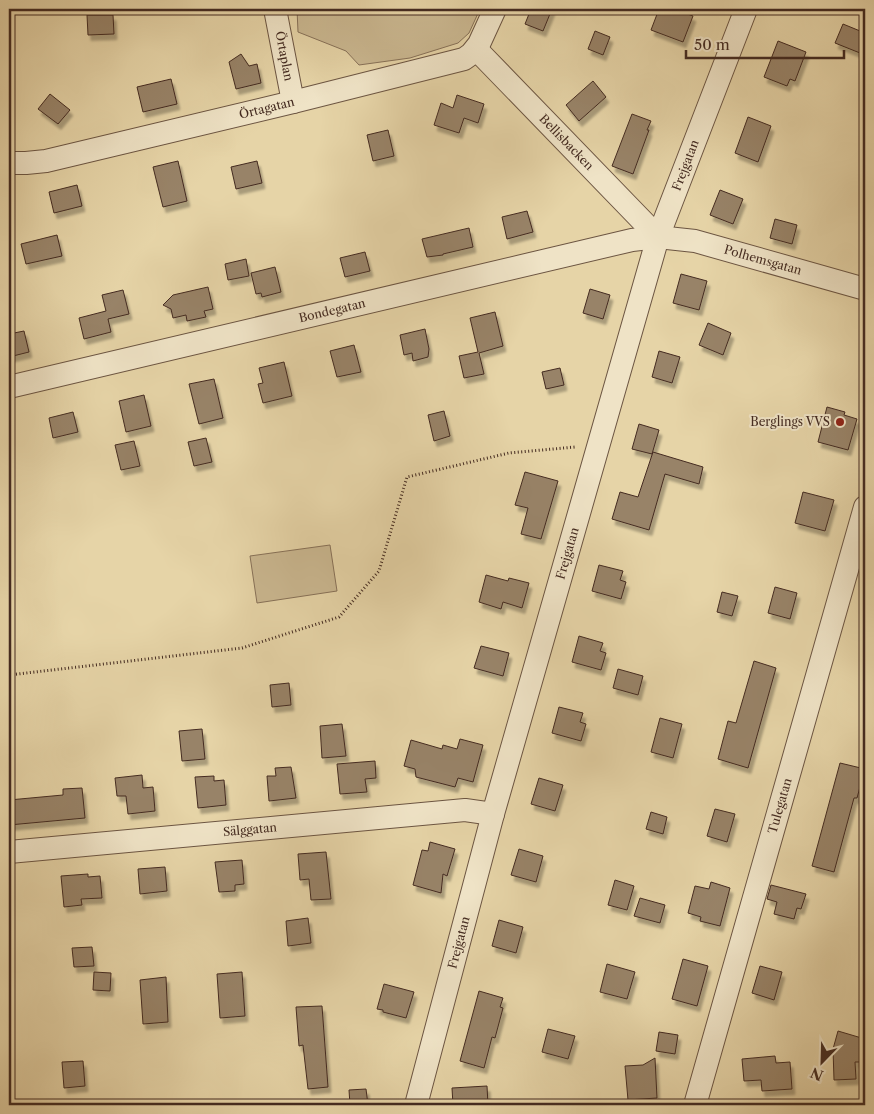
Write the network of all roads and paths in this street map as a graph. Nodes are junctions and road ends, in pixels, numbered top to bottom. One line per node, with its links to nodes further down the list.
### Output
1 (274, 9): 5 (street, Örtaplan)
2 (494, 9): 4 (street)
3 (746, 9): 7 (street, Frejgatan)
4 (476, 49): 5 (street, Örtagatan); 7 (street, Bellisbacken)
5 (293, 102): 6 (street, Örtagatan)
6 (9, 163)
7 (658, 237): 8 (street, Polhemsgatan); 9 (street, Bondegatan); 10 (street, Frejgatan)
8 (865, 289)
9 (9, 387)
10 (598, 445): 12 (path); 13 (street, Frejgatan)
11 (865, 507): 16 (street, Tulegatan)
12 (9, 676)
13 (493, 814): 14 (street, Sälggatan); 15 (street, Frejgatan)
14 (9, 852)
15 (416, 1105)
16 (695, 1105)

